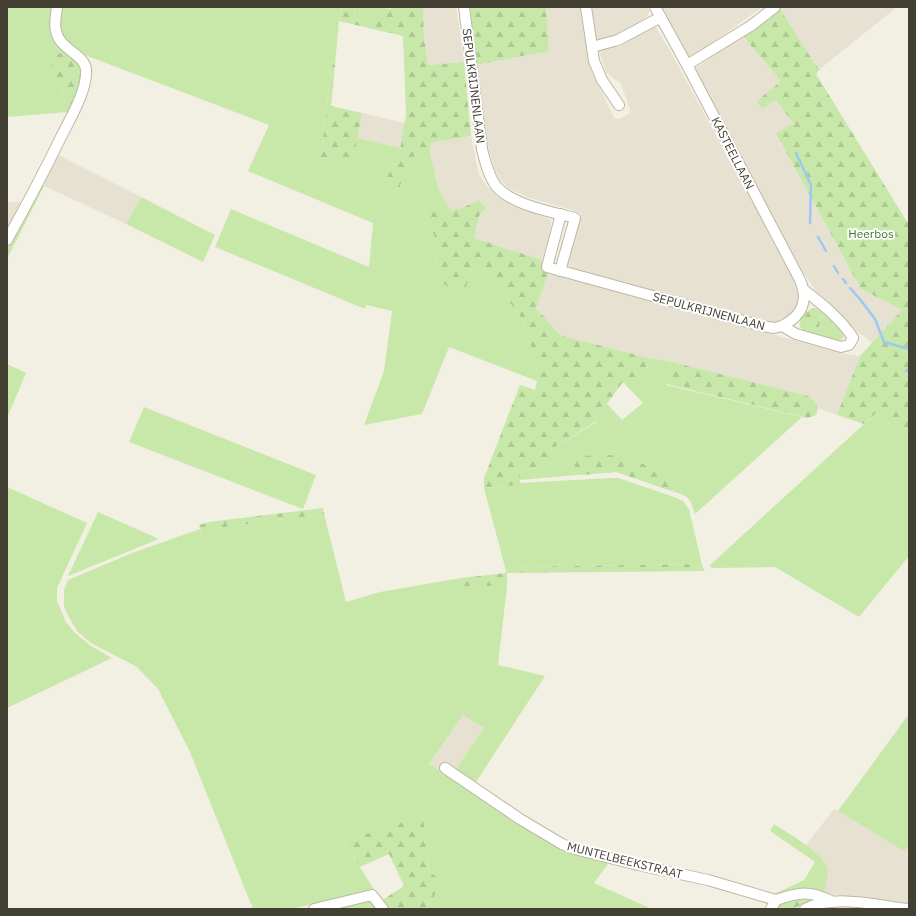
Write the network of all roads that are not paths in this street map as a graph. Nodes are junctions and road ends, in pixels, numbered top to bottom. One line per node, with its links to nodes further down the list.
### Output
1 (57, 7): 11 (street)
2 (464, 7): 10 (street, SEPULKRIJNENLAAN)
3 (586, 7): 7 (street)
4 (655, 7): 6 (street, KASTEELLAAN)
5 (774, 7): 8 (street)
6 (661, 17): 7 (street); 8 (street, KASTEELLAAN)
7 (592, 47): 9 (street)
8 (687, 65): 13 (street, KASTEELLAAN)
9 (619, 105)
10 (561, 214): 12 (street, SEPULKRIJNENLAAN); 12 (street, SEPULKRIJNENLAAN)
11 (7, 240)
12 (560, 271): 14 (street, SEPULKRIJNENLAAN)
13 (804, 290): 14 (street); 15 (street, KASTEELLAAN)
14 (782, 326): 15 (street, SEPULKRIJNENLAAN)
15 (853, 338)
16 (445, 768): 18 (street, MUNTELBEEKSTRAAT)
17 (833, 902): 18 (street, MUNTELBEEKSTRAAT); 21 (street, MUNTELBEEKSTRAAT); 22 (street, MUNTELBEEKSTRAAT)
18 (773, 905)
19 (314, 909): 20 (street)
20 (384, 909)
21 (805, 909)
22 (907, 909)

